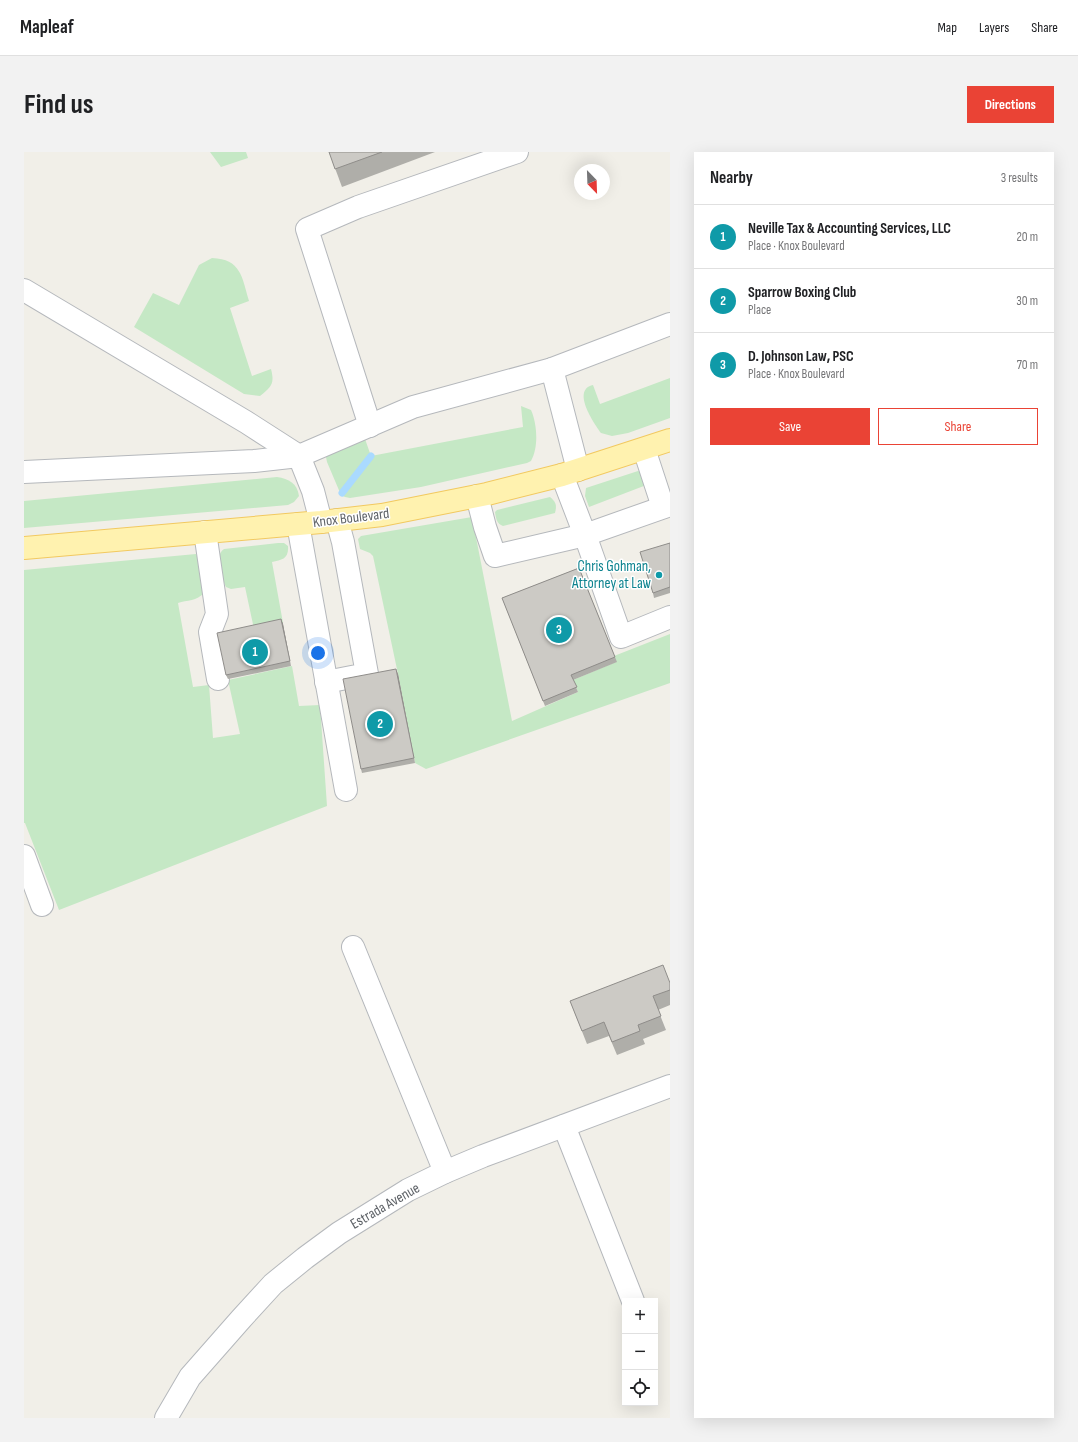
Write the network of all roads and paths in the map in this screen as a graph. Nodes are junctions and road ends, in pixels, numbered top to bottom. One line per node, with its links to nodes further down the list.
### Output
1 (517, 152): 5 (street)
2 (24, 290): 8 (street)
3 (670, 324): 4 (street)
4 (552, 369): 5 (street); 10 (street)
5 (370, 426): 8 (street)
6 (670, 440): 7 (main road, Knox Boulevard)
7 (644, 449): 10 (main road, Knox Boulevard); 12 (street)
8 (299, 456): 9 (street); 13 (street)
9 (24, 472)
10 (570, 472): 11 (main road, Knox Boulevard); 16 (street)
11 (477, 496): 13 (main road, Knox Boulevard); 16 (street)
12 (667, 506): 16 (street)
13 (329, 521): 14 (main road, Knox Boulevard); 20 (street)
14 (298, 524): 15 (main road, Knox Boulevard); 20 (street)
15 (205, 532): 17 (main road, Knox Boulevard); 19 (street)
16 (585, 535): 18 (street)
17 (24, 548)
18 (670, 618)
19 (218, 679)
20 (326, 682): 21 (street)
21 (346, 790)
22 (24, 856): 23 (street)
23 (42, 905)
24 (353, 947): 27 (street)
25 (670, 1086): 26 (street, Estrada Avenue)
26 (564, 1126): 27 (street, Estrada Avenue); 28 (street)
27 (445, 1172): 29 (street, Estrada Avenue)
28 (632, 1298)
29 (166, 1418)

